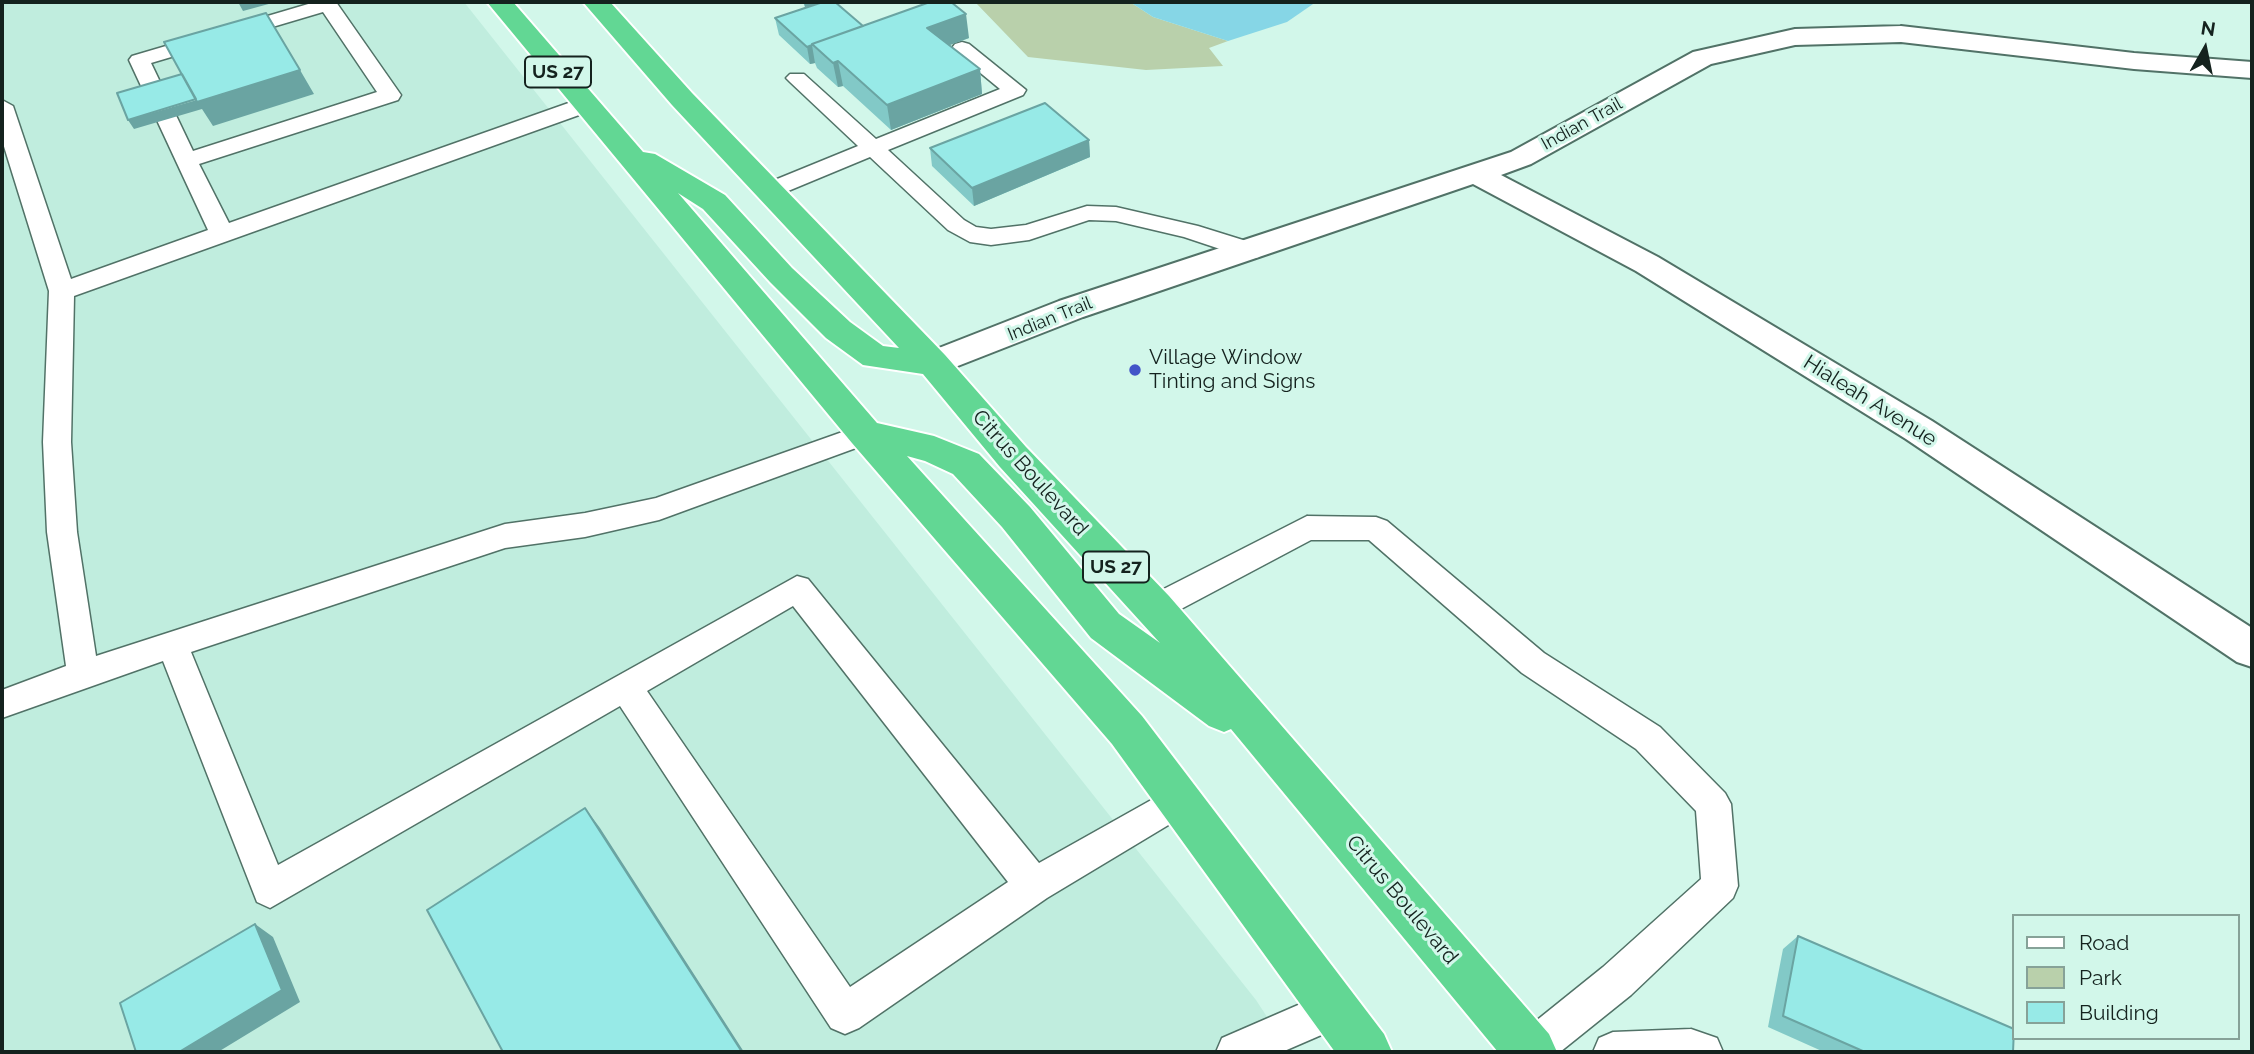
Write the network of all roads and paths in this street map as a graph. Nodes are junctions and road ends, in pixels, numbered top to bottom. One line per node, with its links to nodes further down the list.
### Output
1 (500, 2): 6 (highway, US 27)
2 (596, 2): 12 (highway, Citrus Boulevard / US 27)
3 (962, 48): 9 (lane)
4 (2252, 70): 11 (street, Indian Trail)
5 (797, 78): 9 (lane)
6 (585, 105): 8 (highway, US 27); 13 (lane)
7 (2, 106): 15 (lane)
8 (616, 142): 16 (highway); 17 (highway, US 27)
9 (871, 148): 12 (lane); 14 (lane)
10 (186, 161): 10 (lane); 13 (lane)
11 (1475, 173): 14 (street, Indian Trail); 20 (street, Hialeah Avenue)
12 (768, 191): 16 (highway, Citrus Boulevard / US 27)
13 (222, 234): 15 (lane)
14 (1250, 251): 16 (street, Indian Trail)
15 (62, 291): 21 (lane)
16 (933, 363): 18 (highway, Citrus Boulevard / US 27)
17 (865, 434): 19 (lane); 24 (highway); 25 (highway, US 27)
18 (1154, 608): 24 (highway, Citrus Boulevard / US 27); 30 (lane)
19 (173, 646): 21 (lane); 22 (lane)
20 (2252, 650)
21 (83, 674): 23 (lane)
22 (625, 686): 26 (lane); 26 (lane)
23 (2, 704)
24 (1276, 751): 30 (highway, Citrus Boulevard / US 27)
25 (1178, 802): 26 (lane); 27 (highway, US 27)
26 (1034, 886)
27 (1335, 1009): 28 (lane); 29 (highway, US 27)
28 (1236, 1052)
29 (1366, 1052)
30 (1531, 1052)
31 (1614, 1052): 32 (lane)
32 (1703, 1052)

